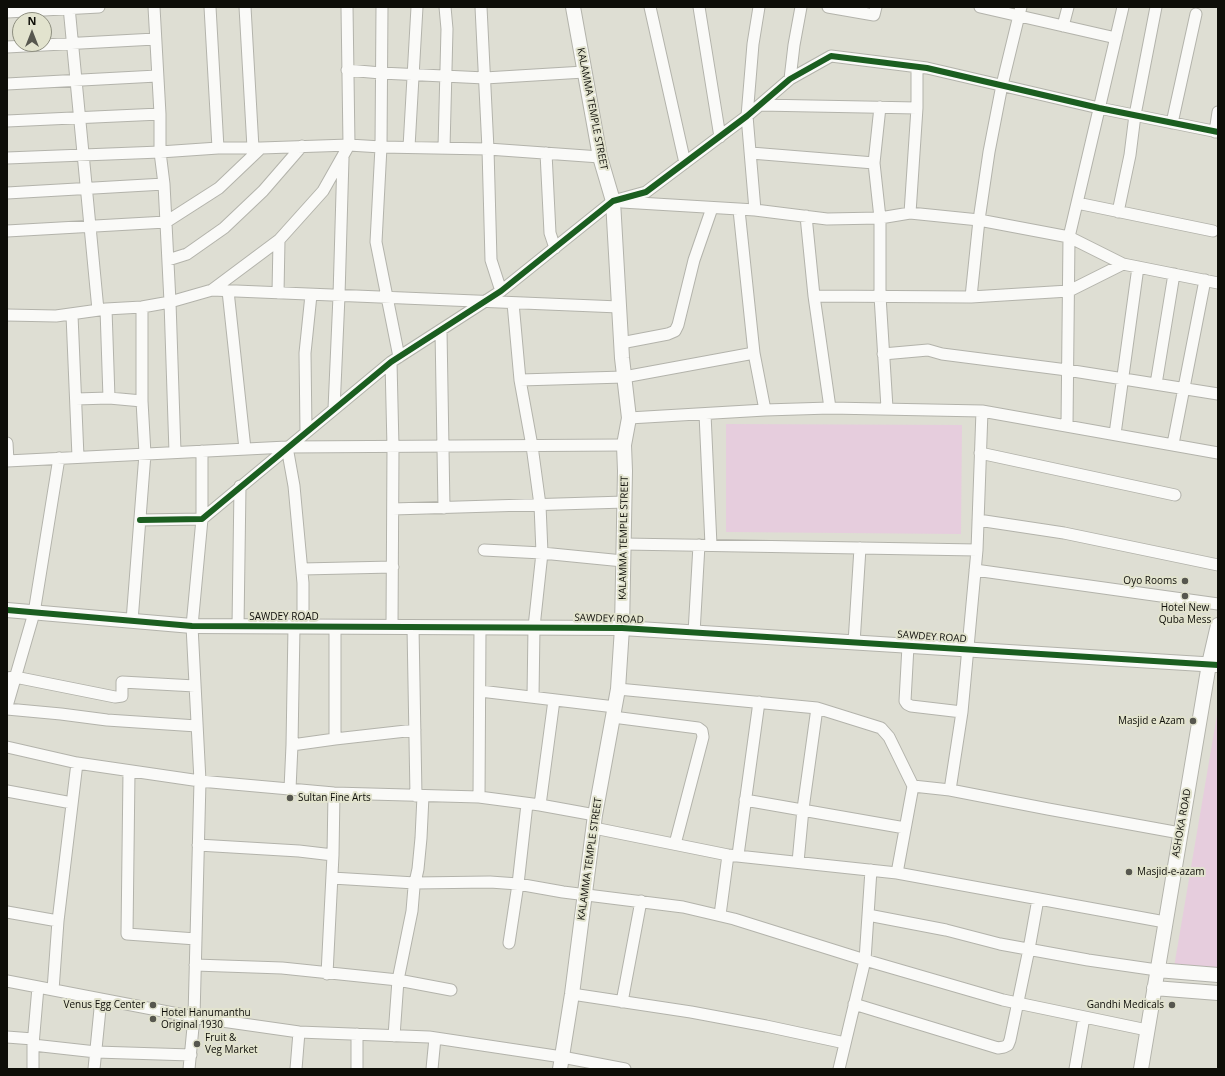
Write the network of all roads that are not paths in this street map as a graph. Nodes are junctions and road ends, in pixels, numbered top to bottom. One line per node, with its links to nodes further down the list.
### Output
1 (99, 7): 21 (street)
2 (154, 7): 27 (street)
3 (210, 7): 59 (street)
4 (245, 7): 60 (street)
5 (347, 7): 31 (street)
6 (382, 7): 33 (street)
7 (418, 7): 34 (street)
8 (445, 7): 36 (street)
9 (481, 7): 37 (street)
10 (573, 7): 32 (street, KALAMMA TEMPLE STREET)
11 (650, 7): 70 (street)
12 (699, 7): 54 (street)
13 (760, 7): 49 (street)
14 (801, 7): 38 (street)
15 (828, 7): 16 (street)
16 (876, 7)
17 (982, 7): 23 (street)
18 (1068, 7): 25 (street)
19 (1123, 7): 26 (street)
20 (1156, 7): 48 (street)
21 (69, 8): 22 (street); 28 (street)
22 (7, 12)
23 (1020, 12): 25 (street); 41 (street)
24 (1196, 14): 52 (street)
25 (1063, 26): 26 (street)
26 (1116, 38): 45 (street)
27 (155, 39): 28 (street); 35 (street)
28 (73, 43): 29 (street); 39 (street)
29 (7, 47)
30 (917, 67): 38 (street); 41 (street); 44 (street)
31 (348, 70): 33 (street); 55 (street)
32 (584, 72): 37 (street); 68 (street, KALAMMA TEMPLE STREET)
33 (381, 73): 34 (street); 57 (street)
34 (414, 75): 36 (street); 58 (street)
35 (157, 76): 39 (street); 47 (street)
36 (446, 76): 37 (street); 61 (street)
37 (485, 78): 62 (street)
38 (790, 79): 42 (street)
39 (76, 80): 40 (street); 50 (street)
40 (7, 84)
41 (1002, 86): 45 (street); 84 (street)
42 (760, 105): 43 (street); 49 (street)
43 (880, 107): 44 (street); 71 (street)
44 (917, 108): 81 (street)
45 (1099, 108): 48 (street); 76 (street)
46 (1218, 112): 53 (street)
47 (160, 114): 50 (street); 63 (street)
48 (1135, 115): 52 (street); 80 (street)
49 (747, 116): 54 (street); 65 (street)
50 (80, 117): 51 (street); 66 (street)
51 (7, 121)
52 (1172, 123): 53 (street)
53 (1216, 132)
54 (720, 137): 70 (street)
55 (349, 144): 56 (street); 57 (street); 67 (street)
56 (302, 146): 60 (street); 92 (street)
57 (380, 147): 58 (street); 108 (street)
58 (409, 147): 61 (street)
59 (218, 148): 60 (street); 63 (street)
60 (257, 148): 85 (street)
61 (444, 148): 62 (street)
62 (488, 149): 64 (street); 100 (street)
63 (160, 152): 66 (street); 72 (street)
64 (546, 153): 68 (street); 91 (street)
65 (751, 153): 71 (street); 79 (street)
66 (83, 155): 69 (street); 73 (street)
67 (343, 156): 90 (street); 104 (street)
68 (600, 157): 75 (street, KALAMMA TEMPLE STREET)
69 (7, 158)
70 (685, 162): 75 (street)
71 (874, 163): 83 (street)
72 (164, 184): 73 (street); 85 (street)
73 (86, 188): 74 (street); 86 (street)
74 (7, 193)
75 (613, 201): 77 (street); 91 (street); 113 (street, KALAMMA TEMPLE STREET)
76 (1077, 203): 80 (street); 89 (street)
77 (712, 208): 78 (street); 118 (street)
78 (739, 210): 79 (street); 119 (street)
79 (755, 210): 82 (street)
80 (1118, 212): 88 (street)
81 (910, 213): 83 (street); 84 (street)
82 (806, 216): 83 (street); 105 (street)
83 (880, 218): 106 (street)
84 (979, 220): 89 (street); 107 (street)
85 (166, 222): 86 (street); 92 (street)
86 (90, 226): 87 (street); 114 (street)
87 (7, 231)
88 (1213, 231)
89 (1070, 237): 93 (street); 101 (street)
90 (279, 240): 98 (street); 102 (street)
91 (555, 248): 100 (street)
92 (168, 260): 109 (street)
93 (1123, 264): 94 (street); 101 (street)
94 (1138, 267): 95 (street); 124 (street)
95 (1174, 274): 96 (street); 126 (street)
96 (1205, 280): 97 (street); 127 (street)
97 (1218, 283)
98 (212, 290): 99 (street); 109 (street)
99 (228, 291): 102 (street); 149 (street)
100 (500, 291): 110 (street)
101 (1069, 291): 107 (street); 122 (street)
102 (278, 293): 103 (street)
103 (311, 295): 104 (street); 140 (street)
104 (339, 296): 108 (street); 134 (street)
105 (814, 296): 106 (street); 132 (street)
106 (880, 296): 107 (street); 120 (street)
107 (971, 297)
108 (387, 298): 110 (street); 121 (street)
109 (170, 302): 112 (street); 151 (street)
110 (485, 302): 111 (street); 117 (street)
111 (513, 303): 113 (street); 125 (street)
112 (142, 307): 114 (street); 131 (street)
113 (619, 307): 118 (street, KALAMMA TEMPLE STREET)
114 (102, 310): 115 (street); 129 (street)
115 (72, 314): 116 (street); 130 (street)
116 (7, 315)
117 (441, 330): 121 (street); 148 (street)
118 (621, 343): 123 (street, KALAMMA TEMPLE STREET)
119 (754, 353): 123 (street); 135 (street)
120 (883, 354): 122 (street); 133 (street)
121 (395, 360): 134 (street); 147 (street)
122 (1067, 370): 124 (street); 139 (street)
123 (624, 378): 125 (street); 138 (street, KALAMMA TEMPLE STREET)
124 (1122, 379): 126 (street); 141 (street)
125 (520, 380): 145 (street)
126 (1156, 384): 127 (street)
127 (1184, 388): 128 (street); 143 (street)
128 (1218, 394)
129 (109, 398): 130 (street); 131 (street)
130 (76, 399): 155 (street)
131 (142, 401): 154 (street)
132 (830, 408): 133 (street); 135 (street)
133 (887, 408): 136 (street)
134 (334, 409): 140 (street)
135 (765, 410): 137 (street)
136 (982, 411): 139 (street); 152 (street)
137 (705, 414): 138 (street); 169 (street)
138 (629, 418): 144 (street, KALAMMA TEMPLE STREET)
139 (1067, 425): 141 (street)
140 (306, 432): 146 (street)
141 (1115, 434): 143 (street)
142 (7, 443): 157 (street)
143 (1174, 444): 153 (street)
144 (624, 445): 145 (street); 160 (street, KALAMMA TEMPLE STREET)
145 (532, 446): 148 (street); 161 (street)
146 (287, 447): 147 (street); 149 (street); 158 (street); 177 (street)
147 (393, 447): 148 (street); 163 (street)
148 (443, 447): 162 (street)
149 (245, 449): 150 (street)
150 (202, 451): 151 (street); 164 (street)
151 (175, 452): 154 (street)
152 (980, 453): 159 (street); 166 (street)
153 (1218, 453)
154 (145, 454): 155 (street); 165 (street)
155 (78, 457): 156 (street)
156 (59, 458): 157 (street); 181 (street)
157 (7, 461)
158 (240, 486): 164 (street); 185 (street)
159 (1175, 495)
160 (625, 502): 161 (street); 167 (street, KALAMMA TEMPLE STREET)
161 (540, 506): 162 (street); 173 (street)
162 (444, 508): 163 (street)
163 (393, 509): 176 (street)
164 (202, 519): 165 (street); 184 (street)
165 (140, 520): 182 (street)
166 (978, 520): 172 (street); 175 (street)
167 (624, 544): 168 (street); 174 (street, KALAMMA TEMPLE STREET)
168 (699, 545): 169 (street); 193 (street)
169 (711, 545): 170 (street)
170 (860, 548): 172 (street); 194 (street)
171 (484, 550): 173 (street)
172 (977, 550): 178 (street)
173 (542, 553): 174 (street); 190 (street)
174 (623, 561): 192 (street, KALAMMA TEMPLE STREET)
175 (1218, 565)
176 (392, 567): 177 (street); 188 (street)
177 (302, 569): 186 (street)
178 (975, 570): 179 (street); 196 (street)
179 (1218, 604)
180 (7, 610): 181 (street, SAWDEY ROAD)
181 (34, 613): 182 (street, SAWDEY ROAD); 198 (street)
182 (132, 621): 184 (street, SAWDEY ROAD)
183 (1218, 625): 197 (street, ASHOKA ROAD)
184 (192, 626): 185 (street, SAWDEY ROAD); 199 (street)
185 (238, 626): 186 (street, SAWDEY ROAD)
186 (299, 627): 187 (street, SAWDEY ROAD); 212 (street)
187 (335, 627): 188 (street, SAWDEY ROAD); 211 (street)
188 (392, 627): 189 (street, SAWDEY ROAD)
189 (413, 627): 191 (street, SAWDEY ROAD); 210 (street)
190 (534, 627): 191 (street, SAWDEY ROAD); 192 (street, SAWDEY ROAD); 202 (street)
191 (480, 628): 201 (street)
192 (622, 628): 193 (street, SAWDEY ROAD); 200 (street, KALAMMA TEMPLE STREET)
193 (694, 633): 194 (street, SAWDEY ROAD)
194 (854, 642): 195 (street, SAWDEY ROAD)
195 (908, 646): 196 (street, SAWDEY ROAD); 208 (street)
196 (967, 649): 197 (street, SAWDEY ROAD); 208 (street)
197 (1214, 665): 231 (street, ASHOKA ROAD)
198 (11, 678): 199 (street); 205 (street)
199 (195, 686): 209 (street)
200 (618, 688): 204 (street); 207 (street, KALAMMA TEMPLE STREET)
201 (480, 691): 202 (street); 223 (street)
202 (533, 697): 203 (street)
203 (554, 700): 207 (street); 227 (street)
204 (759, 702): 206 (street); 224 (street)
205 (7, 708): 209 (street)
206 (817, 708): 217 (street); 228 (street)
207 (614, 712): 229 (street, KALAMMA TEMPLE STREET); 232 (street)
208 (962, 712): 219 (street)
209 (197, 726): 216 (street)
210 (415, 730): 211 (street); 222 (street)
211 (336, 740): 212 (street)
212 (292, 745): 218 (street)
213 (7, 747): 214 (street)
214 (77, 763): 215 (street); 225 (street)
215 (129, 772): 216 (street); 250 (street)
216 (200, 781): 218 (street); 233 (street)
217 (913, 786): 219 (street); 230 (street)
218 (290, 789): 221 (street)
219 (950, 790): 231 (street)
220 (7, 791): 225 (street)
221 (334, 793): 222 (street); 234 (street)
222 (420, 796): 223 (street); 240 (street)
223 (479, 797): 226 (street)
224 (745, 800): 228 (street); 235 (street)
225 (72, 803): 248 (street)
226 (527, 804): 227 (street); 241 (street)
227 (540, 805): 229 (street)
228 (803, 810): 230 (street); 236 (street)
229 (594, 822): 232 (street); 242 (street, KALAMMA TEMPLE STREET)
230 (905, 828): 238 (street)
231 (1180, 833): 249 (street, ASHOKA ROAD)
232 (675, 844): 235 (street)
233 (198, 845): 234 (street); 250 (street)
234 (333, 855): 239 (street)
235 (733, 855): 236 (street); 247 (street)
236 (798, 862): 237 (street)
237 (871, 870): 238 (street); 246 (street)
238 (897, 873): 243 (street)
239 (332, 878): 240 (street); 256 (street)
240 (415, 883): 241 (street); 258 (street)
241 (518, 884): 242 (street); 251 (street)
242 (584, 894): 244 (street); 265 (street, KALAMMA TEMPLE STREET)
243 (1038, 899): 249 (street); 252 (street)
244 (641, 901): 247 (street); 267 (street)
245 (7, 912): 248 (street)
246 (868, 915): 252 (street); 253 (street)
247 (720, 916): 253 (street)
248 (58, 921): 262 (street)
249 (1165, 922): 255 (street, ASHOKA ROAD)
250 (196, 939): 254 (street)
251 (509, 943)
252 (1029, 949): 255 (street); 268 (street)
253 (865, 960): 268 (street); 269 (street)
254 (195, 965): 256 (street); 270 (street)
255 (1157, 970): 257 (street); 261 (street, ASHOKA ROAD)
256 (328, 974): 258 (street)
257 (1218, 975)
258 (398, 980): 263 (street); 275 (street)
259 (7, 981): 260 (street)
260 (38, 987): 262 (street); 278 (street)
261 (1154, 988): 264 (street); 272 (street, ASHOKA ROAD)
262 (53, 990): 266 (street)
263 (451, 990)
264 (1218, 993)
265 (572, 994): 267 (street); 282 (street, KALAMMA TEMPLE STREET)
266 (101, 999): 270 (street); 280 (street)
267 (622, 1002): 279 (street)
268 (1019, 1003): 269 (street); 271 (street)
269 (854, 1004): 279 (street)
270 (194, 1017): 273 (street); 281 (street)
271 (1084, 1017): 272 (street); 291 (street)
272 (1147, 1030): 292 (street, ASHOKA ROAD)
273 (299, 1032): 274 (street); 286 (street)
274 (357, 1034): 275 (street); 287 (street)
275 (394, 1036): 277 (street)
276 (7, 1037): 278 (street)
277 (435, 1038): 282 (street); 288 (street)
278 (33, 1042): 280 (street); 283 (street)
279 (845, 1043): 290 (street)
280 (96, 1052): 281 (street); 284 (street)
281 (191, 1055): 285 (street)
282 (561, 1063): 289 (street)
283 (33, 1069)
284 (94, 1069)
285 (190, 1069)
286 (296, 1069)
287 (357, 1069)
288 (432, 1069)
289 (625, 1069)
290 (839, 1069)
291 (1075, 1069)
292 (1141, 1069)

